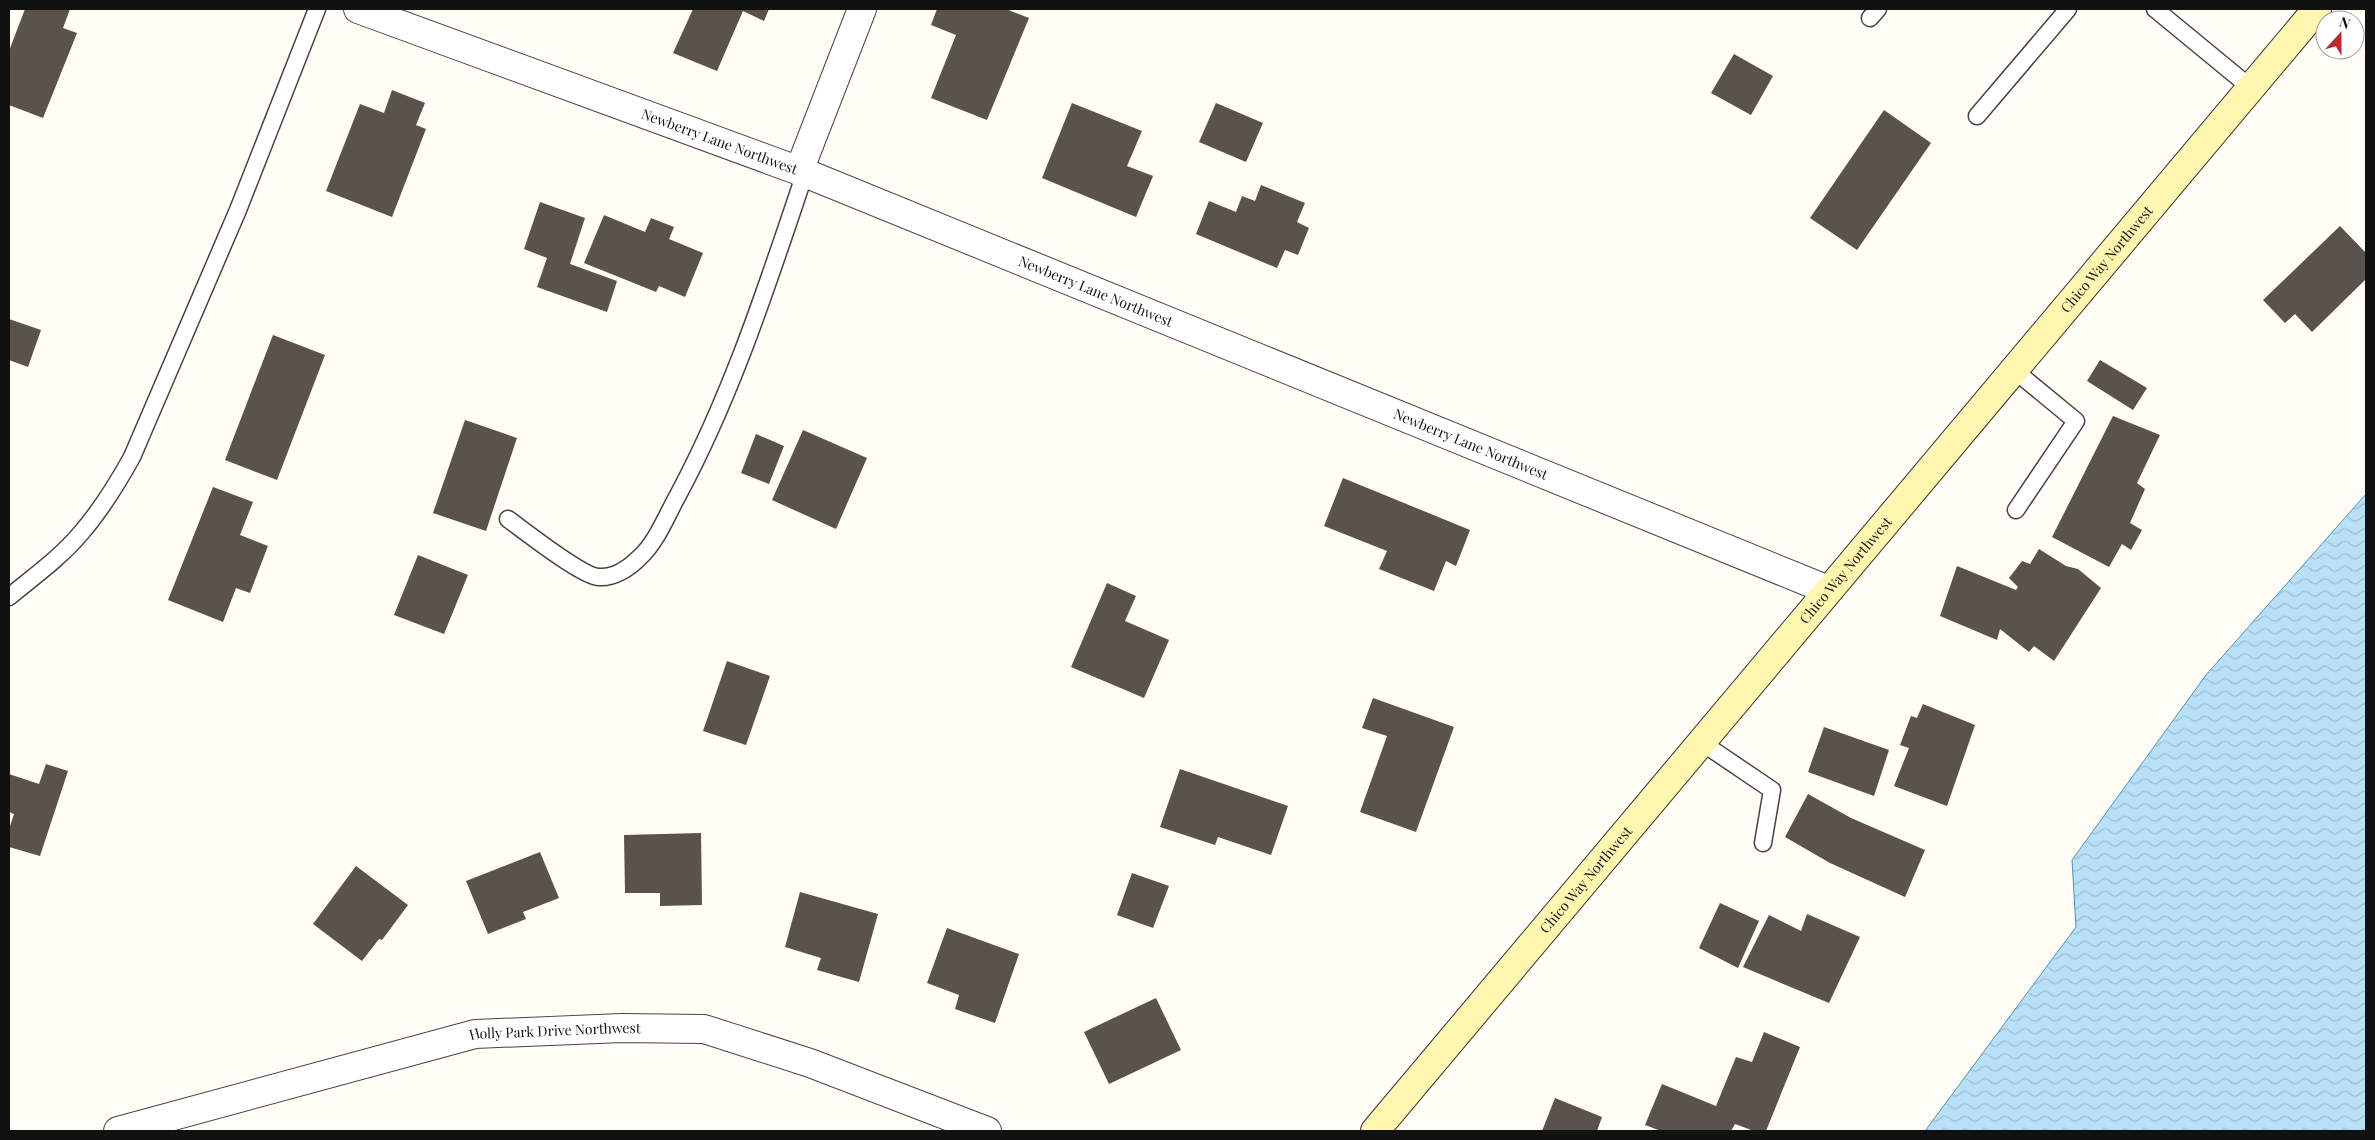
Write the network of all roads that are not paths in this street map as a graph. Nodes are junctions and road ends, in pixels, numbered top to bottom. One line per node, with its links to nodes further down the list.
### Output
1 (318, 9): 14 (lane)
2 (358, 9): 9 (street, Newberry Lane Northwest)
3 (862, 9): 9 (street)
4 (2068, 9): 8 (lane)
5 (2155, 9): 7 (lane)
6 (2317, 9): 7 (main road, Chico Way Northwest)
7 (2251, 88): 10 (main road, Chico Way Northwest)
8 (1977, 116)
9 (802, 172): 12 (lane); 13 (street, Newberry Lane Northwest)
10 (2014, 370): 11 (lane); 13 (main road, Chico Way Northwest)
11 (2016, 510)
12 (508, 519)
13 (1828, 590): 15 (main road, Chico Way Northwest)
14 (9, 597)
15 (1701, 742): 16 (lane); 20 (main road, Chico Way Northwest)
16 (1763, 843)
17 (944, 1124): 18 (street, Holly Park Drive Northwest); 19 (street, Holly Park Drive Northwest)
18 (118, 1131)
19 (987, 1131)
20 (1375, 1131)

